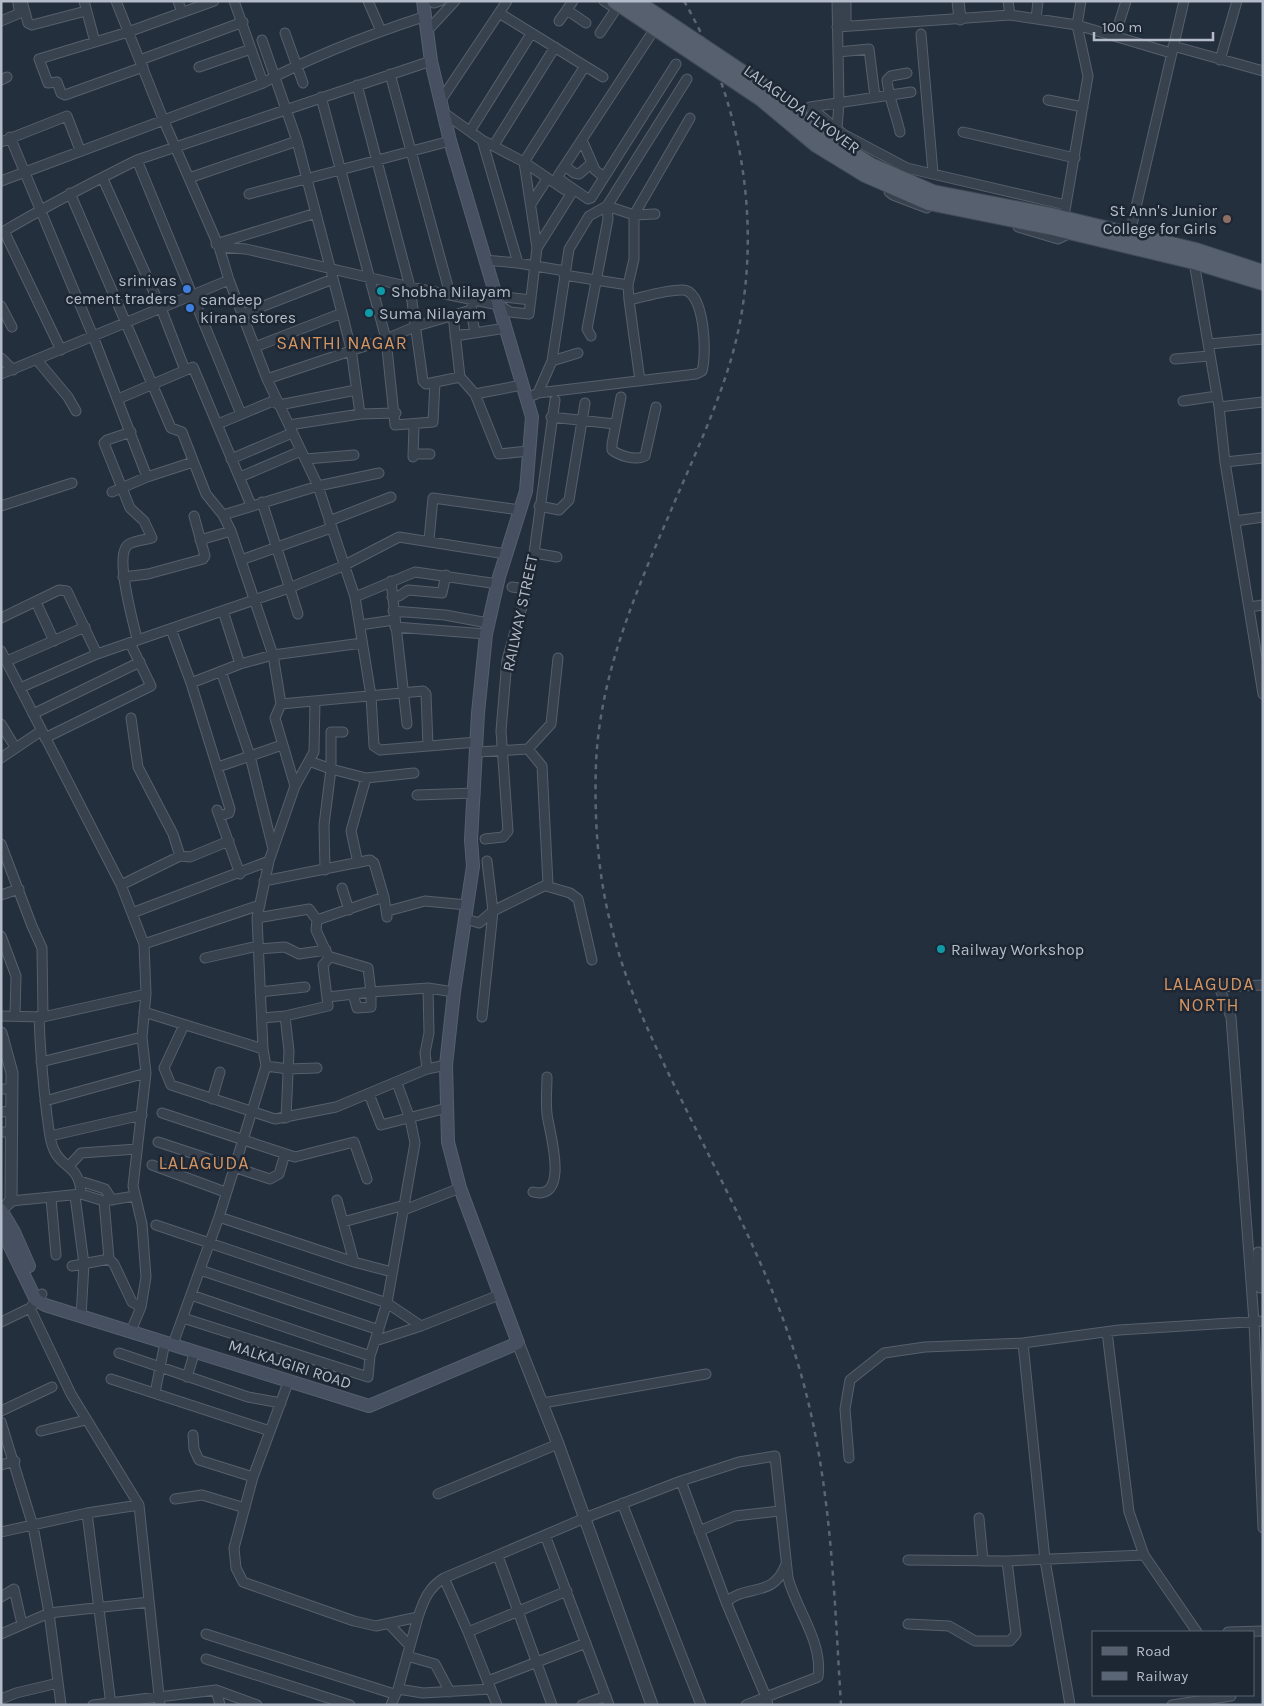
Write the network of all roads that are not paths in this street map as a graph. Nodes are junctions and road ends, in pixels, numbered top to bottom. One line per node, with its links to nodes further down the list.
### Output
1 (17, 1): 35 (street)
2 (22, 1): 28 (street)
3 (84, 1): 28 (street)
4 (116, 1): 43 (street)
5 (178, 1): 29 (street)
6 (214, 1): 29 (street)
7 (234, 1): 37 (street)
8 (368, 1): 41 (street)
9 (423, 1): 32 (main road)
10 (432, 1): 11 (street)
11 (440, 1)
12 (455, 1): 42 (street)
13 (507, 1): 30 (street)
14 (573, 1): 27 (street)
15 (604, 1): 26 (street)
16 (636, 1): 125 (main road, LALAGUDA FLYOVER, bridge)
17 (837, 1): 40 (street)
18 (846, 1): 40 (street)
19 (958, 1): 33 (street)
20 (1008, 1): 31 (street)
21 (1038, 1): 34 (street)
22 (1080, 1): 39 (street)
23 (1126, 1): 49 (street)
24 (1184, 1): 54 (street)
25 (1237, 1): 58 (street)
26 (615, 5): 45 (street); 47 (street); 125 (main road, LALAGUDA FLYOVER, bridge)
27 (567, 10): 36 (street); 38 (street)
28 (86, 11): 51 (street)
29 (182, 12): 43 (street)
30 (499, 13): 46 (street); 77 (street)
31 (1010, 15): 33 (street); 34 (street)
32 (426, 16): 41 (street); 42 (main road)
33 (960, 19): 40 (street)
34 (1036, 19): 39 (street)
35 (1, 21)
36 (559, 21)
37 (243, 22): 53 (street); 59 (street)
38 (586, 23)
39 (1077, 25): 49 (street); 80 (street)
40 (841, 26): 55 (street)
41 (380, 30): 61 (street)
42 (428, 30): 57 (main road)
43 (128, 32): 51 (street); 59 (street)
44 (285, 33): 61 (street)
45 (600, 33)
46 (531, 34): 52 (street); 86 (street)
47 (652, 34): 56 (street); 91 (street)
48 (921, 34): 108 (street)
49 (1115, 36): 54 (street)
50 (262, 40): 67 (street)
51 (95, 42): 59 (street)
52 (555, 47): 62 (street); 95 (street)
53 (251, 49): 63 (street); 70 (street)
54 (1172, 50): 58 (street); 128 (street)
55 (838, 52): 76 (street); 79 (street)
56 (681, 53)
57 (431, 60): 66 (street); 77 (main road)
58 (1220, 60): 64 (street)
59 (141, 64): 84 (street)
60 (676, 64): 109 (street)
61 (297, 66): 67 (street); 71 (street)
62 (585, 66): 68 (street); 103 (street)
63 (199, 67)
64 (1262, 70)
65 (907, 73): 74 (street)
66 (390, 74): 72 (street); 98 (street)
67 (274, 77): 70 (street); 81 (street)
68 (603, 77)
69 (687, 79): 119 (street)
70 (262, 83): 84 (street)
71 (303, 83)
72 (357, 85): 75 (street); 101 (street)
73 (911, 92): 74 (street)
74 (888, 94): 76 (street); 87 (street)
75 (321, 97): 81 (street); 107 (street)
76 (875, 97): 79 (street)
77 (441, 100): 82 (main road)
78 (1048, 100): 80 (street)
79 (839, 103): 85 (street); 85 (street)
80 (1083, 106): 99 (street)
81 (286, 109): 92 (street); 96 (street)
82 (444, 112): 86 (street); 94 (main road)
83 (690, 118): 124 (street)
84 (163, 119): 96 (street); 97 (street)
85 (837, 129): 102 (street)
86 (470, 131): 90 (street)
87 (900, 132)
88 (963, 132): 99 (street)
89 (10, 137): 93 (street); 97 (street); 106 (street)
90 (482, 140): 95 (street); 133 (street)
91 (582, 140): 104 (street); 105 (street)
92 (297, 141): 110 (street); 113 (street)
93 (1, 142)
94 (450, 142): 98 (street); 131 (main road)
95 (494, 145): 103 (street)
96 (175, 146): 100 (street); 110 (street)
97 (80, 150): 106 (street)
98 (410, 151): 101 (street); 143 (street)
99 (1075, 158): 125 (street)
100 (137, 160): 111 (street); 144 (street)
101 (377, 161): 107 (street); 142 (street)
102 (894, 161): 108 (street); 127 (street)
103 (524, 162): 112 (street); 118 (street)
104 (592, 163): 105 (street); 109 (street)
105 (565, 166): 109 (street)
106 (26, 171): 114 (street); 120 (street)
107 (340, 172): 113 (street); 137 (street)
108 (933, 173): 125 (street)
109 (604, 177)
110 (189, 178): 129 (street)
111 (103, 179): 115 (street); 150 (street)
112 (547, 179): 117 (street); 118 (street)
113 (308, 180): 116 (street); 122 (street)
114 (1, 182)
115 (70, 193): 120 (street); 154 (street)
116 (249, 194)
117 (572, 194): 121 (street); 130 (street)
118 (531, 204): 130 (street)
119 (607, 206): 121 (street); 124 (street); 140 (street)
120 (41, 210): 126 (street); 159 (street)
121 (599, 212): 135 (street)
122 (316, 213): 129 (street); 136 (street)
123 (655, 214): 124 (street)
124 (634, 215): 141 (street)
125 (1057, 216): 127 (main road, LALAGUDA FLYOVER); 128 (main road)
126 (3, 232): 167 (street)
127 (1072, 232): 132 (main road, LALAGUDA FLYOVER)
128 (1130, 233): 138 (main road)
129 (218, 245): 136 (street); 139 (street)
130 (537, 248): 134 (street)
131 (484, 260): 133 (street); 145 (main road)
132 (1194, 262): 138 (main road, LALAGUDA FLYOVER); 164 (street)
133 (518, 263): 134 (street)
134 (535, 266): 135 (street); 146 (street)
135 (564, 273): 140 (street); 173 (street)
136 (332, 274): 137 (street); 151 (street); 152 (street)
137 (368, 277): 142 (street); 162 (street)
138 (1260, 277)
139 (229, 280): 144 (street); 152 (street)
140 (595, 281): 141 (street); 161 (street)
141 (628, 285): 147 (street)
142 (410, 287): 143 (street); 155 (street)
143 (450, 294): 148 (street)
144 (192, 295): 150 (street); 198 (street)
145 (497, 300): 146 (street); 146 (street); 148 (street); 157 (main road)
146 (531, 300)
147 (629, 300): 179 (street); 179 (street)
148 (472, 305): 153 (street); 158 (street)
149 (1, 306): 156 (street)
150 (161, 308): 154 (street); 175 (street)
151 (342, 313): 165 (street); 166 (street)
152 (243, 314): 165 (street)
153 (453, 315): 155 (street); 160 (street)
154 (126, 323): 159 (street); 182 (street)
155 (417, 326): 162 (street); 180 (street)
156 (12, 327)
157 (506, 328): 158 (street); 181 (main road)
158 (475, 333): 160 (street)
159 (93, 336): 167 (street); 188 (street)
160 (455, 336): 177 (street)
161 (591, 336)
162 (386, 339): 166 (street); 197 (street)
163 (1263, 339): 164 (street)
164 (1209, 344): 169 (street)
165 (255, 347): 178 (street)
166 (352, 349): 178 (street); 183 (street)
167 (61, 350): 172 (street)
168 (578, 353): 173 (street)
169 (1210, 356): 171 (street); 186 (street)
170 (1, 358): 174 (street)
171 (1175, 359)
172 (37, 360): 174 (street); 196 (street)
173 (552, 361): 185 (street)
174 (13, 370): 176 (street)
175 (185, 370): 182 (street); 202 (street)
176 (1, 374)
177 (460, 377): 180 (street); 184 (street)
178 (267, 378): 193 (street)
179 (640, 381): 185 (street)
180 (435, 382): 204 (street)
181 (522, 385): 184 (street); 185 (main road)
182 (152, 386): 188 (street); 214 (street)
183 (356, 390): 193 (street); 199 (street)
184 (474, 394): 207 (street)
185 (533, 396): 207 (main road)
186 (1217, 396): 190 (street); 195 (street)
187 (620, 397): 203 (street)
188 (118, 399): 206 (street)
189 (555, 400): 200 (street, RAILWAY STREET)
190 (1183, 401)
191 (1263, 402): 195 (street)
192 (585, 403): 201 (street)
193 (279, 406): 198 (street); 205 (street)
194 (656, 407): 203 (street)
195 (1219, 407): 215 (street)
196 (76, 411)
197 (396, 413): 199 (street); 204 (street)
198 (241, 414): 202 (street)
199 (360, 414): 205 (street)
200 (551, 417): 201 (street); 226 (street, RAILWAY STREET)
201 (582, 420): 203 (street); 226 (street)
202 (218, 424): 212 (street)
203 (615, 424)
204 (414, 425): 209 (street)
205 (291, 429): 208 (street); 212 (street)
206 (131, 432): 217 (street); 221 (street)
207 (530, 450): 227 (main road)
208 (301, 451): 213 (street); 218 (street)
209 (430, 454)
210 (354, 455): 213 (street)
211 (1263, 458): 215 (street)
212 (232, 459): 218 (street)
213 (306, 459): 220 (street)
214 (193, 462): 217 (street); 228 (street)
215 (1226, 462): 231 (street)
216 (379, 473): 220 (street)
217 (147, 477): 221 (street)
218 (240, 477): 224 (street)
219 (72, 483): 225 (street)
220 (318, 486): 223 (street); 232 (street)
221 (117, 490): 243 (street)
222 (391, 496): 232 (street)
223 (262, 502): 224 (street); 236 (street)
224 (251, 505): 228 (street)
225 (1, 506)
226 (539, 506): 237 (street, RAILWAY STREET)
227 (520, 510): 235 (street); 238 (main road)
228 (223, 515): 233 (street)
229 (194, 516): 234 (street)
230 (1263, 517): 231 (street)
231 (1235, 520): 254 (street)
232 (330, 524): 236 (street); 241 (street)
233 (231, 531): 234 (street); 240 (street)
234 (200, 540): 243 (street)
235 (429, 540): 238 (street); 241 (street)
236 (275, 547): 240 (street); 247 (street)
237 (534, 553): 239 (street); 248 (street, RAILWAY STREET)
238 (506, 554): 245 (main road)
239 (557, 557)
240 (241, 560): 251 (street)
241 (343, 566): 247 (street); 249 (street)
242 (446, 576): 244 (street); 245 (street); 250 (street)
243 (123, 577): 264 (street)
244 (391, 581): 249 (street); 250 (street)
245 (498, 584): 262 (main road)
246 (512, 587): 248 (street)
247 (289, 588): 251 (street); 256 (street)
248 (527, 589): 292 (street, RAILWAY STREET)
249 (355, 597): 259 (street)
250 (392, 597): 258 (street)
251 (255, 600): 255 (street); 268 (street)
252 (36, 602): 257 (street); 260 (street); 263 (street)
253 (1263, 605): 254 (street)
254 (1249, 607): 277 (street)
255 (224, 611): 261 (street); 272 (street)
256 (298, 614)
257 (1, 618)
258 (394, 619): 259 (street); 262 (street); 262 (street); 276 (street)
259 (360, 625): 265 (street)
260 (85, 627): 263 (street); 267 (street)
261 (171, 628): 264 (street); 274 (street)
262 (487, 629): 290 (main road)
263 (54, 641): 270 (street)
264 (134, 641): 267 (street); 271 (street)
265 (362, 643): 268 (street); 278 (street)
266 (1, 651): 270 (street)
267 (98, 654): 275 (street)
268 (273, 655): 272 (street); 280 (street)
269 (558, 658): 291 (street)
270 (7, 661): 275 (street)
271 (140, 662): 281 (street); 286 (street)
272 (240, 664): 273 (street)
273 (221, 671): 274 (street); 293 (street)
274 (191, 683): 296 (street)
275 (20, 688): 281 (street)
276 (404, 693): 278 (street); 284 (street); 288 (street)
277 (1263, 694)
278 (371, 696): 279 (street); 288 (street)
279 (315, 701): 280 (street); 295 (street)
280 (281, 704): 287 (street)
281 (33, 714): 286 (street)
282 (130, 718): 307 (street)
283 (1, 724): 289 (street)
284 (407, 724)
285 (343, 732): 297 (street)
286 (43, 734): 289 (street); 314 (street)
287 (282, 745): 293 (street); 300 (street)
288 (428, 746): 290 (street)
289 (15, 747): 294 (street)
290 (477, 747): 292 (street); 301 (main road)
291 (528, 749): 292 (street); 315 (street)
292 (502, 751): 303 (street, RAILWAY STREET)
293 (250, 756): 296 (street); 306 (street)
294 (1, 758)
295 (309, 761): 297 (street); 300 (street)
296 (218, 767): 304 (street)
297 (331, 769): 299 (street); 311 (street)
298 (414, 773): 299 (street)
299 (366, 778): 310 (street)
300 (295, 786): 306 (street)
301 (475, 794): 302 (street); 321 (main road)
302 (417, 795)
303 (485, 839)
304 (229, 841): 307 (street); 312 (street)
305 (1, 844): 317 (street)
306 (273, 849): 308 (street)
307 (180, 856): 314 (street)
308 (269, 861): 312 (street); 313 (street)
309 (487, 861): 323 (street)
310 (358, 863): 311 (street); 319 (street)
311 (325, 870): 313 (street)
312 (240, 874): 324 (street)
313 (264, 881): 320 (street)
314 (121, 884): 324 (street)
315 (546, 886): 323 (street); 335 (street)
316 (342, 888): 322 (street)
317 (19, 889): 318 (street); 348 (street)
318 (1, 895)
319 (384, 898): 321 (street); 322 (street)
320 (260, 905): 325 (street); 331 (street)
321 (467, 905): 326 (main road)
322 (349, 910): 327 (street)
323 (493, 911): 328 (street); 330 (street)
324 (132, 913): 331 (street)
325 (257, 918): 327 (street); 332 (street)
326 (466, 919): 328 (street); 341 (main road)
327 (317, 920): 333 (street)
328 (480, 923): 330 (street)
329 (1, 936): 347 (street)
330 (490, 938): 350 (street)
331 (144, 944): 342 (street)
332 (258, 947): 333 (street); 334 (street); 339 (street)
333 (328, 953): 340 (street); 344 (street)
334 (205, 958)
335 (592, 960)
336 (1263, 985): 413 (street)
337 (305, 987): 339 (street)
338 (428, 988): 340 (street); 341 (street); 361 (street)
339 (260, 992): 351 (street)
340 (371, 992): 343 (street); 343 (street)
341 (454, 992): 357 (main road)
342 (146, 994): 345 (street); 348 (street)
343 (354, 994): 344 (street)
344 (328, 997): 349 (street)
345 (144, 1012): 352 (street); 354 (street)
346 (1, 1016): 347 (street)
347 (15, 1016): 348 (street)
348 (41, 1016): 356 (street)
349 (285, 1016): 351 (street); 362 (street)
350 (482, 1017)
351 (262, 1018): 355 (street)
352 (184, 1025): 355 (street); 369 (street)
353 (1, 1034): 359 (street)
354 (142, 1037): 356 (street); 364 (street)
355 (263, 1049): 358 (street)
356 (41, 1062): 370 (street)
357 (446, 1065): 361 (street); 371 (main road)
358 (266, 1066): 362 (street); 372 (street)
359 (6, 1068): 367 (street)
360 (317, 1068): 362 (street)
361 (427, 1069): 366 (street)
362 (288, 1070): 376 (street)
363 (220, 1072): 369 (street)
364 (146, 1073): 370 (street); 375 (street)
365 (546, 1077): 391 (street)
366 (397, 1083): 368 (street); 377 (street)
367 (7, 1092): 374 (street)
368 (369, 1094): 376 (street); 377 (street)
369 (212, 1099): 372 (street)
370 (45, 1101): 379 (street)
371 (447, 1108): 377 (street); 389 (main road)
372 (251, 1112): 376 (street); 380 (street)
373 (162, 1113): 380 (street)
374 (7, 1114): 378 (street)
375 (142, 1115): 379 (street); 382 (street)
376 (286, 1118)
377 (410, 1119): 398 (street)
378 (6, 1132): 396 (street)
379 (50, 1136): 385 (street)
380 (242, 1140): 383 (street); 386 (street)
381 (158, 1142): 386 (street)
382 (137, 1149): 385 (street); 393 (street)
383 (285, 1154): 386 (street); 387 (street)
384 (152, 1164): 390 (street)
385 (69, 1166): 388 (street)
386 (235, 1166): 390 (street)
387 (367, 1179)
388 (80, 1181): 392 (street); 397 (street)
389 (460, 1188): 398 (street); 416 (main road)
390 (225, 1192): 400 (street)
391 (533, 1192)
392 (78, 1195): 394 (street); 397 (street); 409 (street)
393 (135, 1196): 397 (street); 419 (street)
394 (51, 1198): 396 (street); 406 (street)
395 (337, 1200): 401 (street)
396 (11, 1201): 399 (street)
397 (108, 1201): 407 (street)
398 (405, 1208): 401 (street); 412 (street)
399 (1, 1210): 417 (main road)
400 (219, 1217): 404 (street); 408 (street)
401 (343, 1222): 408 (street)
402 (156, 1225): 404 (street)
403 (1, 1228): 417 (main road)
404 (210, 1243): 411 (street); 418 (street)
405 (1258, 1252): 413 (street)
406 (56, 1255)
407 (110, 1259): 409 (street); 419 (street)
408 (354, 1262): 412 (street)
409 (84, 1264): 410 (street); 420 (street)
410 (72, 1266)
411 (200, 1270): 415 (street); 425 (street)
412 (392, 1272): 418 (street)
413 (1257, 1273): 414 (street); 423 (street)
414 (1260, 1288)
415 (191, 1295): 421 (street); 434 (street)
416 (499, 1295): 424 (street); 430 (main road)
417 (38, 1302): 420 (main road, MALKAJGIRI ROAD); 422 (street); 445 (street)
418 (387, 1303): 424 (street); 425 (street)
419 (141, 1307): 426 (street)
420 (81, 1317): 426 (main road, MALKAJGIRI ROAD)
421 (183, 1318): 429 (street); 434 (street)
422 (1, 1322)
423 (1258, 1322): 427 (street); 466 (street)
424 (421, 1326): 428 (street)
425 (378, 1330): 428 (street)
426 (131, 1331): 429 (main road, MALKAJGIRI ROAD)
427 (1107, 1332): 431 (street); 471 (street)
428 (375, 1341): 434 (street)
429 (169, 1343): 432 (main road, MALKAJGIRI ROAD); 435 (street)
430 (518, 1343): 439 (main road, MALKAJGIRI ROAD); 443 (street)
431 (1023, 1343): 451 (street); 473 (street)
432 (194, 1351): 437 (street); 439 (main road, MALKAJGIRI ROAD)
433 (119, 1354): 435 (street)
434 (370, 1356)
435 (160, 1367): 437 (street); 441 (street)
436 (706, 1374): 443 (street)
437 (188, 1377): 442 (street)
438 (111, 1379): 441 (street)
439 (289, 1380): 442 (street)
440 (52, 1387): 444 (street)
441 (155, 1393): 448 (street)
442 (281, 1403): 448 (street)
443 (543, 1404): 450 (street)
444 (2, 1411): 446 (street)
445 (86, 1420): 447 (street); 459 (street)
446 (4, 1423): 452 (street)
447 (42, 1431)
448 (270, 1431): 454 (street)
449 (193, 1435): 454 (street)
450 (558, 1444): 456 (street); 463 (street)
451 (849, 1458)
452 (15, 1461): 453 (street); 465 (street)
453 (1, 1465)
454 (254, 1477): 460 (street)
455 (681, 1481): 458 (street); 461 (street); 467 (street)
456 (438, 1494)
457 (175, 1499): 460 (street)
458 (622, 1503): 463 (street); 519 (street)
459 (138, 1506): 462 (street); 480 (street)
460 (245, 1508): 488 (street)
461 (780, 1511): 467 (street); 474 (street)
462 (87, 1513): 465 (street); 482 (street)
463 (585, 1518): 469 (street); 518 (street)
464 (980, 1518): 475 (street)
465 (33, 1526): 468 (street); 484 (street)
466 (1263, 1528)
467 (699, 1531): 481 (street)
468 (1, 1532)
469 (545, 1535): 470 (street); 478 (street)
470 (498, 1556): 477 (street); 483 (street)
471 (1144, 1556): 473 (street); 489 (street)
472 (908, 1560): 475 (street)
473 (1045, 1560): 476 (street); 521 (street)
474 (787, 1561): 481 (street); 507 (street)
475 (983, 1561): 476 (street)
476 (1007, 1561): 487 (street)
477 (444, 1578): 485 (street); 490 (street)
478 (566, 1591): 483 (street); 493 (street)
479 (1, 1597): 486 (street)
480 (149, 1602): 482 (street); 505 (street)
481 (726, 1602): 507 (street)
482 (100, 1606): 484 (street); 508 (street)
483 (518, 1611): 490 (street); 497 (street)
484 (49, 1612): 486 (street); 498 (street)
485 (418, 1617): 488 (street); 494 (street)
486 (22, 1624): 491 (street)
487 (908, 1624)
488 (390, 1625): 494 (street)
489 (1196, 1631)
490 (468, 1632): 499 (street)
491 (1, 1634)
492 (206, 1634): 501 (street)
493 (586, 1643): 497 (street); 506 (street)
494 (410, 1646): 495 (street)
495 (407, 1656): 501 (street); 502 (street)
496 (206, 1659): 513 (street)
497 (535, 1662): 499 (street); 516 (street)
498 (58, 1684): 504 (street); 509 (street)
499 (489, 1685): 502 (street); 515 (street)
500 (216, 1690): 505 (street); 511 (street); 512 (street)
501 (396, 1691): 502 (street); 514 (street)
502 (450, 1692)
503 (1231, 1698): 522 (street)
504 (1, 1699)
505 (160, 1700): 508 (street)
506 (607, 1700): 517 (street)
507 (767, 1701): 520 (street)
508 (111, 1704): 510 (street)
509 (61, 1705)
510 (94, 1705)
511 (220, 1705)
512 (257, 1705)
513 (350, 1705)
514 (391, 1705)
515 (497, 1705)
516 (552, 1705)
517 (582, 1705)
518 (652, 1705)
519 (701, 1705)
520 (746, 1705)
521 (1070, 1705)
522 (1172, 1705)

